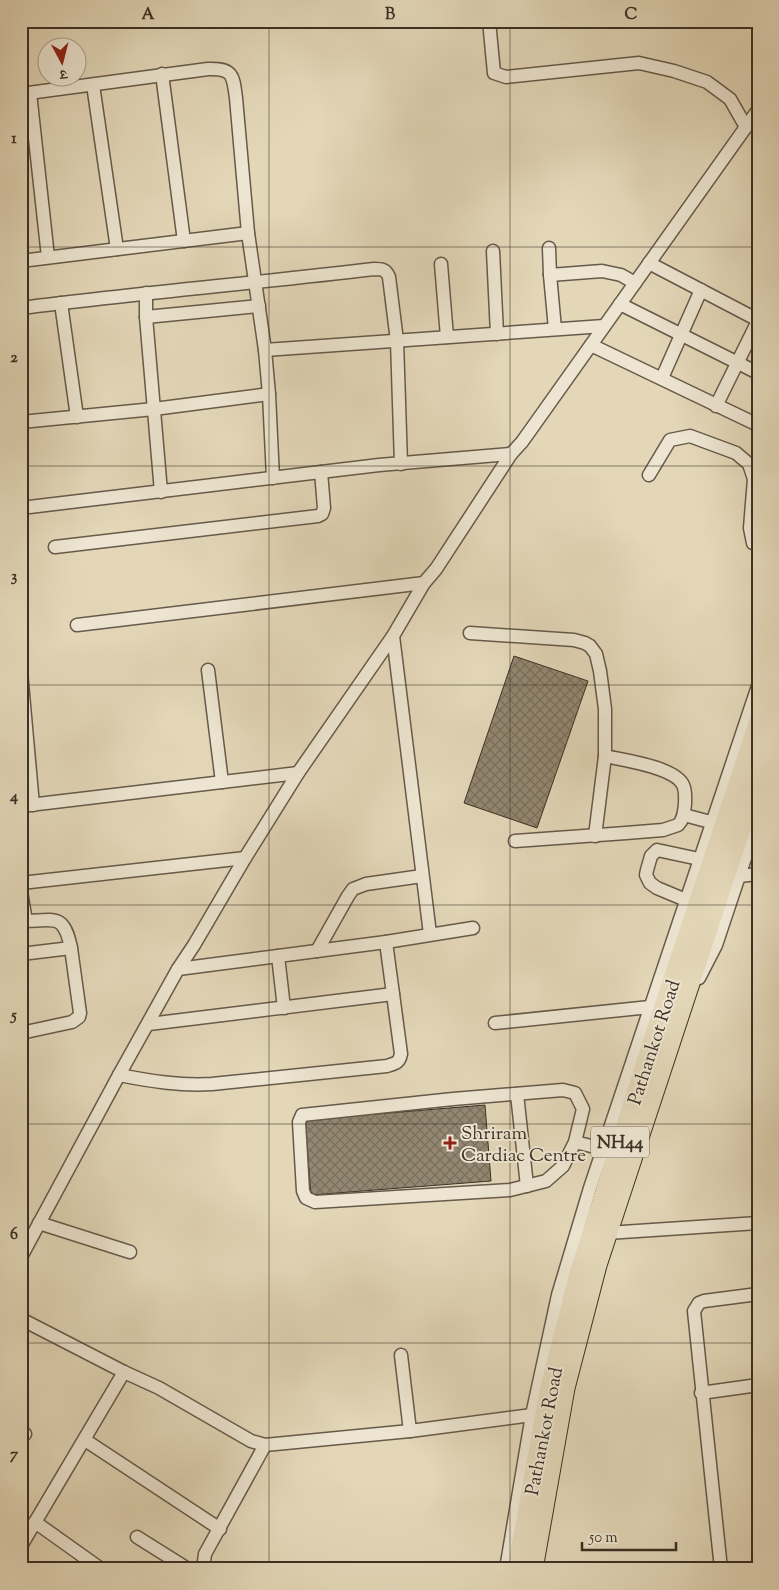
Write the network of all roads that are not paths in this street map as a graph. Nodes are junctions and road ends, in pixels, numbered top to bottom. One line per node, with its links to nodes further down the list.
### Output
1 (489, 21): 6 (street)
2 (162, 74): 3 (street); 7 (street); 8 (street)
3 (93, 85): 4 (street); 10 (street)
4 (26, 93): 12 (street)
5 (758, 110): 6 (street)
6 (746, 127): 14 (street)
7 (248, 233): 8 (street); 17 (street)
8 (184, 241): 10 (street)
9 (549, 248): 16 (street)
10 (118, 249): 12 (street)
11 (493, 251): 29 (street)
12 (48, 258): 13 (street)
13 (21, 261)
14 (649, 263): 18 (street); 19 (street)
15 (441, 264): 31 (street)
16 (550, 275): 18 (street); 28 (street)
17 (256, 283): 20 (street); 23 (street); 32 (street)
18 (635, 283): 22 (street)
19 (701, 290): 26 (street); 30 (street)
20 (146, 293): 21 (street); 25 (street)
21 (61, 303): 24 (street); 41 (street)
22 (620, 304): 27 (street); 30 (street)
23 (259, 306): 25 (street); 34 (street)
24 (21, 308)
25 (146, 317): 40 (street)
26 (758, 321): 35 (street)
27 (604, 326): 28 (street); 33 (street)
28 (555, 329): 29 (street)
29 (497, 334): 31 (street)
30 (680, 335): 35 (street); 37 (street)
31 (447, 337): 32 (street)
32 (397, 341): 34 (street); 45 (street)
33 (590, 345): 37 (street); 44 (street)
34 (265, 350): 38 (street)
35 (737, 364): 36 (street); 39 (street)
36 (758, 373)
37 (662, 378): 39 (street)
38 (269, 394): 40 (street); 48 (street)
39 (716, 406): 43 (street)
40 (154, 409): 41 (street); 49 (street)
41 (76, 417): 42 (street)
42 (21, 422)
43 (758, 425)
44 (511, 454): 45 (street); 53 (street)
45 (401, 464): 46 (street)
46 (321, 472): 48 (street); 52 (street)
47 (648, 475): 51 (street)
48 (273, 478): 49 (street)
49 (161, 492): 50 (street)
50 (21, 508)
51 (758, 544)
52 (55, 547)
53 (424, 584): 54 (street); 56 (street)
54 (77, 625)
55 (470, 633): 61 (street)
56 (393, 636): 62 (street); 74 (street)
57 (208, 670): 64 (street)
58 (21, 672): 65 (street)
59 (758, 686): 68 (street)
60 (758, 724): 68 (highway, Pathankot Road / NH44)
61 (605, 756): 66 (street); 69 (street)
62 (298, 774): 64 (street); 71 (street)
63 (758, 777): 91 (highway, NH44)
64 (222, 782): 65 (street)
65 (27, 805)
66 (684, 815): 68 (street); 69 (street)
67 (758, 819): 75 (street)
68 (718, 824): 72 (street); 78 (highway, Pathankot Road / NH44)
69 (595, 836): 70 (street)
70 (515, 841)
71 (244, 858): 76 (street); 87 (street)
72 (699, 859): 78 (street); 78 (street)
73 (758, 874): 75 (street)
74 (422, 876): 81 (street); 84 (street)
75 (740, 876): 91 (street)
76 (21, 883)
77 (21, 892): 79 (street)
78 (691, 903): 89 (street); 123 (highway, Pathankot Road / NH44)
79 (24, 921): 83 (street)
80 (473, 928): 81 (street)
81 (430, 934): 82 (street)
82 (386, 942): 84 (street); 88 (street)
83 (71, 948): 85 (street); 94 (street)
84 (317, 951): 86 (street)
85 (21, 954)
86 (278, 956): 87 (street); 90 (street)
87 (178, 969): 93 (street)
88 (393, 994): 90 (street); 95 (street)
89 (650, 1007): 92 (street); 98 (street)
90 (284, 1008): 93 (street)
91 (677, 1021): 102 (highway, NH44)
92 (496, 1023)
93 (149, 1024): 95 (street)
94 (21, 1033)
95 (119, 1075): 101 (street)
96 (517, 1094): 97 (street); 99 (street); 99 (street)
97 (575, 1142): 98 (street); 99 (street)
98 (603, 1149): 111 (street)
99 (527, 1186)
100 (758, 1222): 102 (street)
101 (39, 1223): 103 (street); 104 (street)
102 (607, 1233): 124 (highway, NH44)
103 (130, 1252)
104 (21, 1257)
105 (758, 1294): 110 (street)
106 (21, 1319): 108 (street)
107 (402, 1355): 112 (street)
108 (124, 1372): 113 (street); 114 (street)
109 (758, 1386): 110 (street)
110 (701, 1393): 125 (street)
111 (532, 1415): 112 (street); 122 (street)
112 (410, 1431): 114 (street)
113 (85, 1440): 115 (street); 116 (street)
114 (265, 1445): 116 (street)
115 (35, 1522): 118 (street); 119 (street)
116 (220, 1529): 121 (street)
117 (137, 1537): 120 (street)
118 (21, 1546)
119 (101, 1569)
120 (188, 1569)
121 (203, 1569)
122 (506, 1569)
123 (517, 1569)
124 (532, 1569)
125 (721, 1569)

